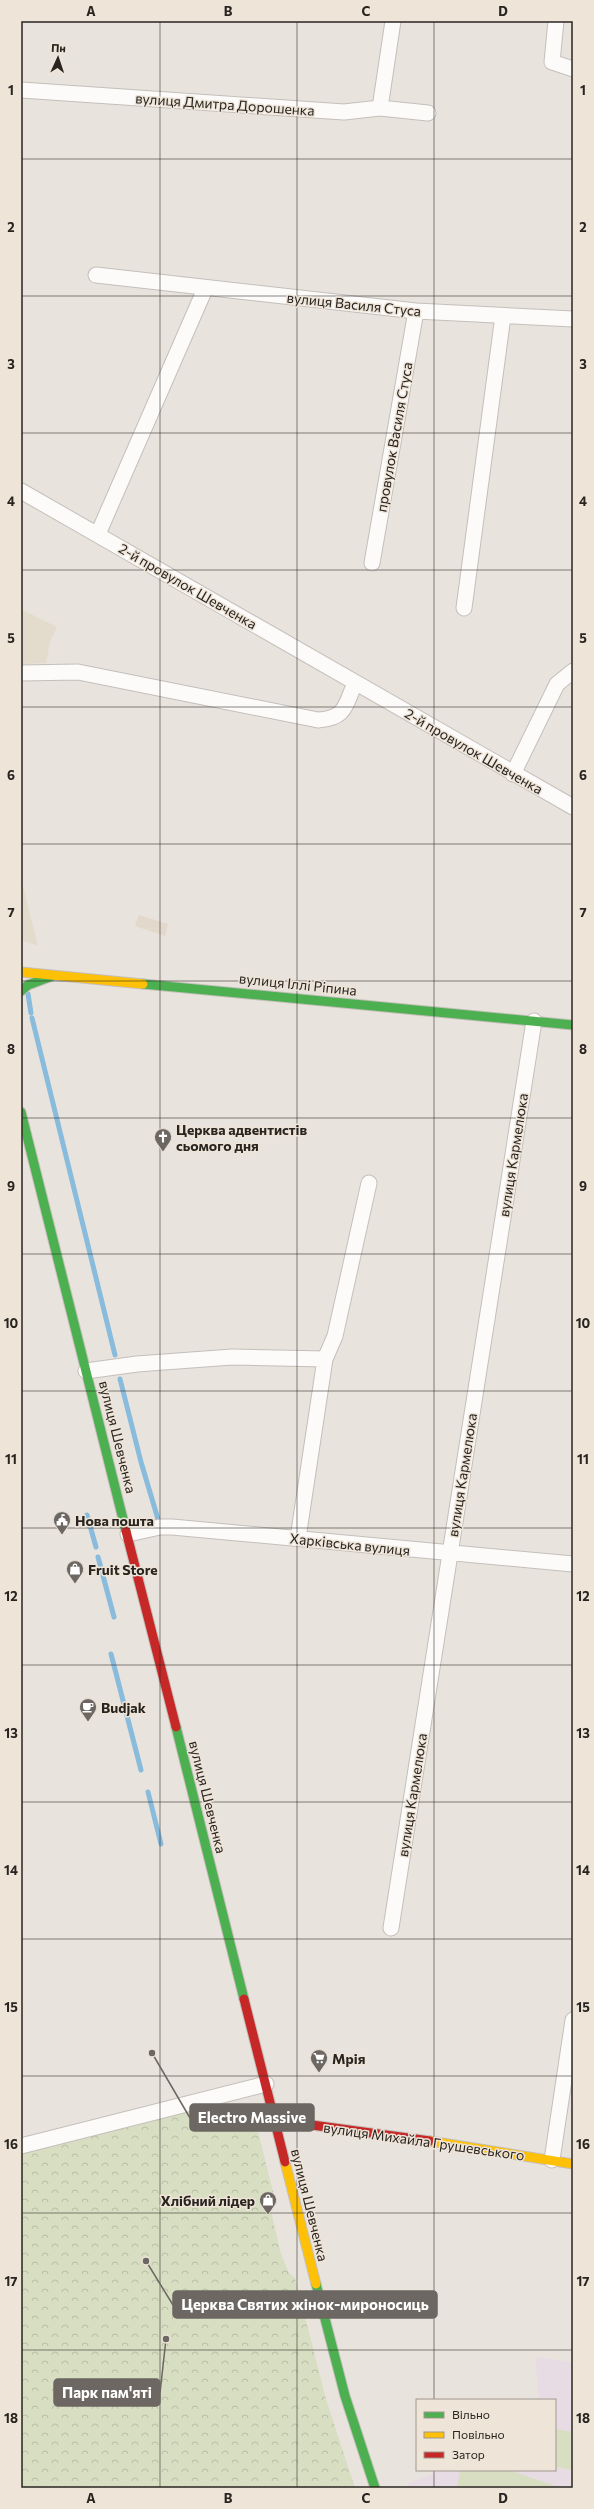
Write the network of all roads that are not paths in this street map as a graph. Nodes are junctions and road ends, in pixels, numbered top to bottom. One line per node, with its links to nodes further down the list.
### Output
1 (393, 21): 5 (street)
2 (556, 21): 3 (street)
3 (573, 69)
4 (21, 90): 5 (street, вулиця Дмитра Дорошенка)
5 (380, 108): 6 (street, вулиця Дмитра Дорошенка)
6 (428, 113)
7 (96, 275): 8 (street, вулиця Василя Стуса)
8 (205, 289): 9 (street, вулиця Василя Стуса); 13 (street)
9 (416, 310): 10 (street, вулиця Василя Стуса); 14 (street, провулок Василя Стуса)
10 (503, 316): 11 (street, вулиця Василя Стуса); 15 (street)
11 (573, 319)
12 (21, 491): 13 (street, 2-й провулок Шевченка)
13 (98, 534): 18 (street, 2-й провулок Шевченка)
14 (372, 563)
15 (464, 608)
16 (573, 671): 19 (street)
17 (21, 673): 18 (street)
18 (355, 683): 19 (street, 2-й провулок Шевченка)
19 (513, 774): 20 (street, 2-й провулок Шевченка)
20 (573, 807)
21 (21, 972): 22 (main road, вулиця Іллі Ріпина)
22 (66, 976): 23 (main road); 24 (main road, вулиця Іллі Ріпина)
23 (21, 991)
24 (534, 1021): 25 (main road, вулиця Іллі Ріпина); 32 (street, вулиця Кармелюка)
25 (573, 1025)
26 (21, 1112): 29 (main road, вулиця Шевченка)
27 (369, 1183): 28 (street)
28 (325, 1359): 29 (street); 31 (street)
29 (86, 1371): 30 (main road, вулиця Шевченка)
30 (128, 1534): 31 (street, Харківська вулиця); 36 (main road, вулиця Шевченка)
31 (298, 1538): 32 (street, Харківська вулиця)
32 (450, 1554): 33 (street, Харківська вулиця); 34 (street, вулиця Кармелюка)
33 (573, 1564)
34 (391, 1928)
35 (573, 2020): 39 (street)
36 (266, 2084): 37 (main road, вулиця Шевченка); 38 (street)
37 (275, 2120): 39 (main road, вулиця Михайла Грушевського); 41 (main road, вулиця Шевченка)
38 (21, 2146)
39 (552, 2160): 40 (main road, вулиця Михайла Грушевського)
40 (573, 2164)
41 (375, 2488)

